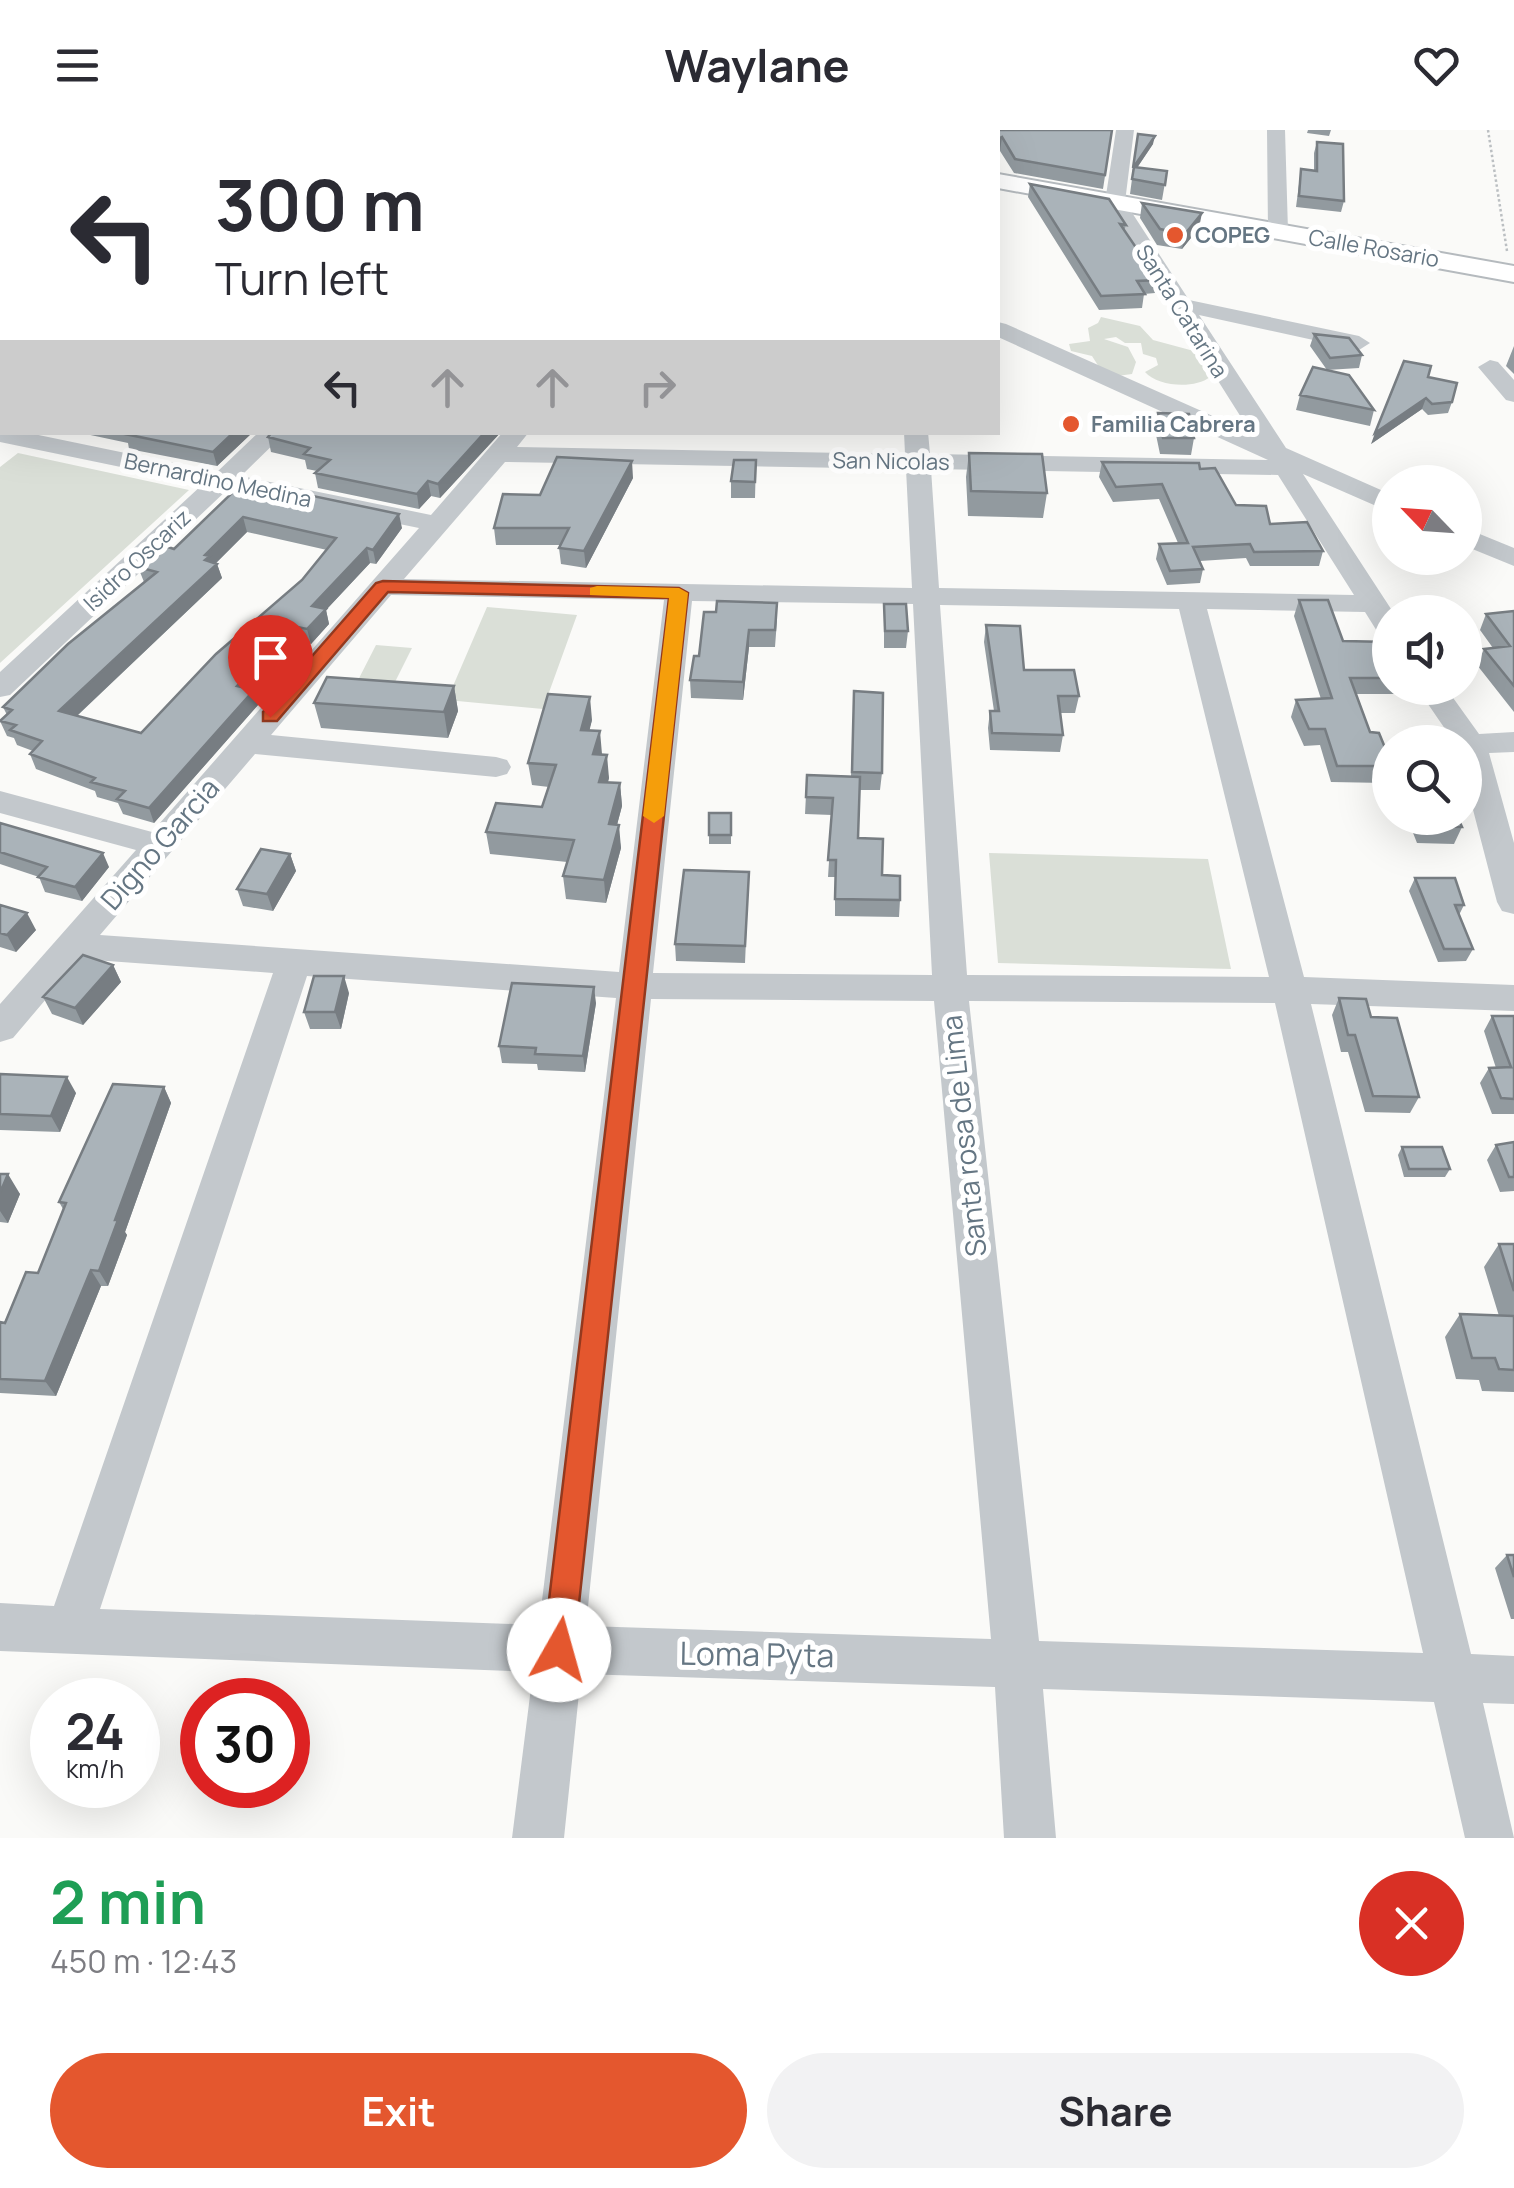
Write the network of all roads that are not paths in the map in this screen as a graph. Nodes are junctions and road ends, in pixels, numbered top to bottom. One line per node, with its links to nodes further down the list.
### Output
1 (1125, 130): 4 (street)
2 (1276, 130): 5 (street)
3 (1000, 181): 4 (main road, Calle Rosario)
4 (1115, 202): 5 (main road, Calle Rosario); 7 (street, Santa Catarina)
5 (1278, 231): 6 (main road, Calle Rosario)
6 (1511, 274)
7 (1177, 304): 9 (street); 17 (street, Santa Catarina)
8 (1000, 330): 17 (street)
9 (1360, 342)
10 (1514, 360): 11 (street)
11 (1502, 369): 12 (street)
12 (1514, 395)
13 (11, 435): 18 (street, Bernardino Medina)
14 (271, 435): 18 (street, Isidro Oscariz)
15 (507, 443): 16 (street, San Nicolas); 20 (street, Digno Garcia)
16 (917, 447): 17 (street, San Nicolas); 25 (street, Santa rosa de Lima)
17 (1278, 460): 19 (street); 27 (street, Santa Catarina)
18 (222, 480): 20 (street, Bernardino Medina); 28 (street, Isidro Oscariz)
19 (1372, 497)
20 (437, 524): 23 (street, Digno Garcia)
21 (1482, 544): 22 (street)
22 (1514, 558)
23 (383, 586): 24 (street); 30 (street, Digno Garcia)
24 (679, 593): 25 (street); 39 (street)
25 (928, 596): 26 (street); 40 (street, Santa rosa de Lima)
26 (1192, 601): 27 (street); 41 (street)
27 (1372, 604)
28 (0, 688)
29 (1514, 742): 31 (street)
30 (248, 743): 32 (street); 35 (street, Digno Garcia)
31 (1482, 744)
32 (496, 767)
33 (1482, 782): 36 (street)
34 (0, 802): 35 (street)
35 (159, 845): 37 (street, Digno Garcia)
36 (1514, 902)
37 (71, 946): 38 (street); 43 (street, Digno Garcia)
38 (294, 962): 39 (street); 45 (street)
39 (634, 986): 40 (street); 46 (street)
40 (950, 988): 41 (street); 47 (street, Santa rosa de Lima)
41 (1290, 990): 42 (street); 48 (street)
42 (1514, 998)
43 (0, 1028)
44 (0, 1627): 45 (street, Loma Pyta)
45 (68, 1631): 46 (street, Loma Pyta)
46 (559, 1650): 47 (street, Loma Pyta); 50 (street)
47 (1017, 1662): 48 (street, Loma Pyta); 51 (street, Santa rosa de Lima)
48 (1456, 1679): 49 (street, Loma Pyta); 52 (street)
49 (1514, 1680)
50 (538, 1838)
51 (1030, 1838)
52 (1491, 1838)

